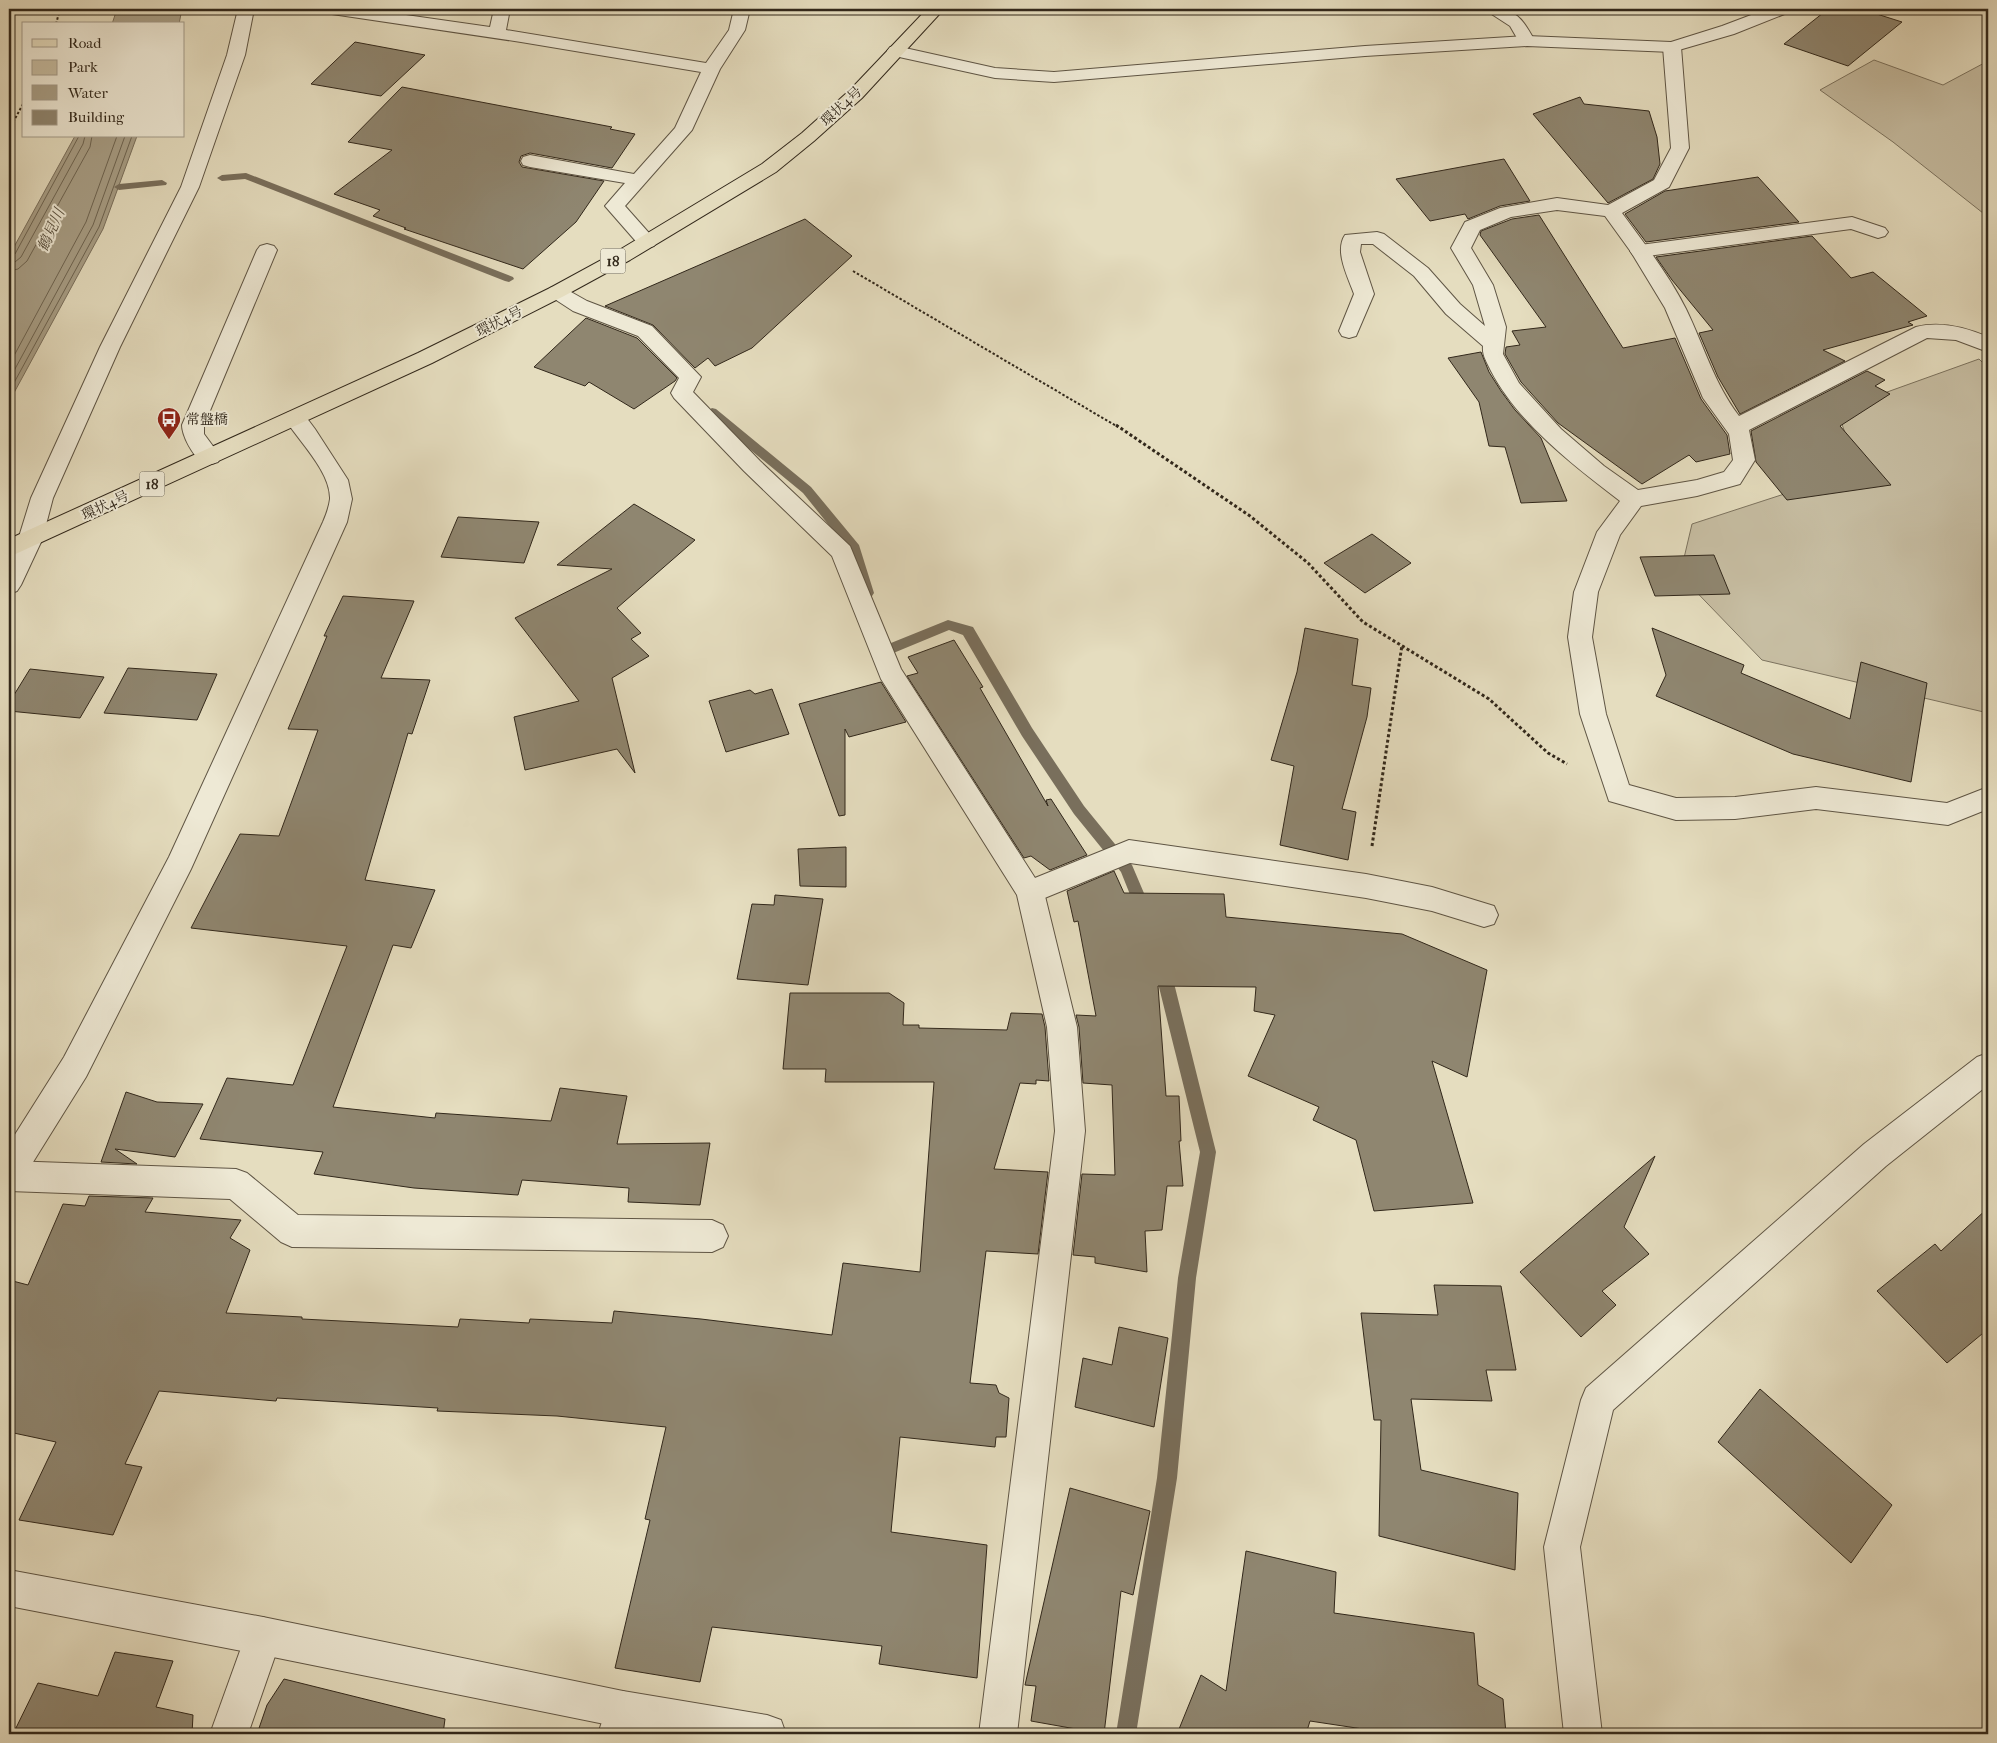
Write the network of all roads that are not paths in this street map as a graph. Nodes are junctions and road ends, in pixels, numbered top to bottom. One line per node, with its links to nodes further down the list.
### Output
1 (246, 9): 28 (street)
2 (332, 9): 8 (street)
3 (502, 9): 8 (street)
4 (742, 9): 12 (street)
5 (936, 9): 11 (main road, 環状4号 / 18)
6 (1496, 9): 9 (street)
7 (1781, 9): 10 (street)
8 (497, 34): 12 (street)
9 (1527, 41): 10 (street); 11 (street)
10 (1672, 47): 15 (street)
11 (896, 51): 17 (main road, 環状4号 / 18)
12 (711, 69): 14 (street)
13 (530, 161): 14 (street)
14 (638, 180): 17 (street)
15 (1611, 211): 19 (street); 22 (street)
16 (1878, 232): 19 (street)
17 (647, 242): 20 (main road, 環状4号 / 18)
18 (267, 250): 26 (street)
19 (1640, 252): 25 (street)
20 (556, 292): 24 (main road, 環状4号 / 18); 32 (street)
21 (1349, 331): 22 (street)
22 (1494, 344): 27 (street)
23 (1988, 345): 25 (street)
24 (295, 418): 26 (main road, 環状4号 / 18); 35 (street)
25 (1736, 427): 27 (street)
26 (210, 457): 28 (main road, 環状4号 / 18)
27 (1634, 499): 31 (street)
28 (30, 540): 29 (main road, 環状4号 / 18); 30 (street)
29 (9, 549)
30 (9, 586)
31 (1988, 798)
32 (1030, 892): 33 (street); 43 (street)
33 (1484, 916)
34 (1988, 1067): 44 (street)
35 (9, 1172)
36 (9, 1176): 37 (street)
37 (712, 1236)
38 (9, 1588): 39 (street)
39 (263, 1636): 40 (street); 41 (street)
40 (620, 1722): 42 (street)
41 (229, 1734)
42 (767, 1734)
43 (998, 1734)
44 (1582, 1734)

